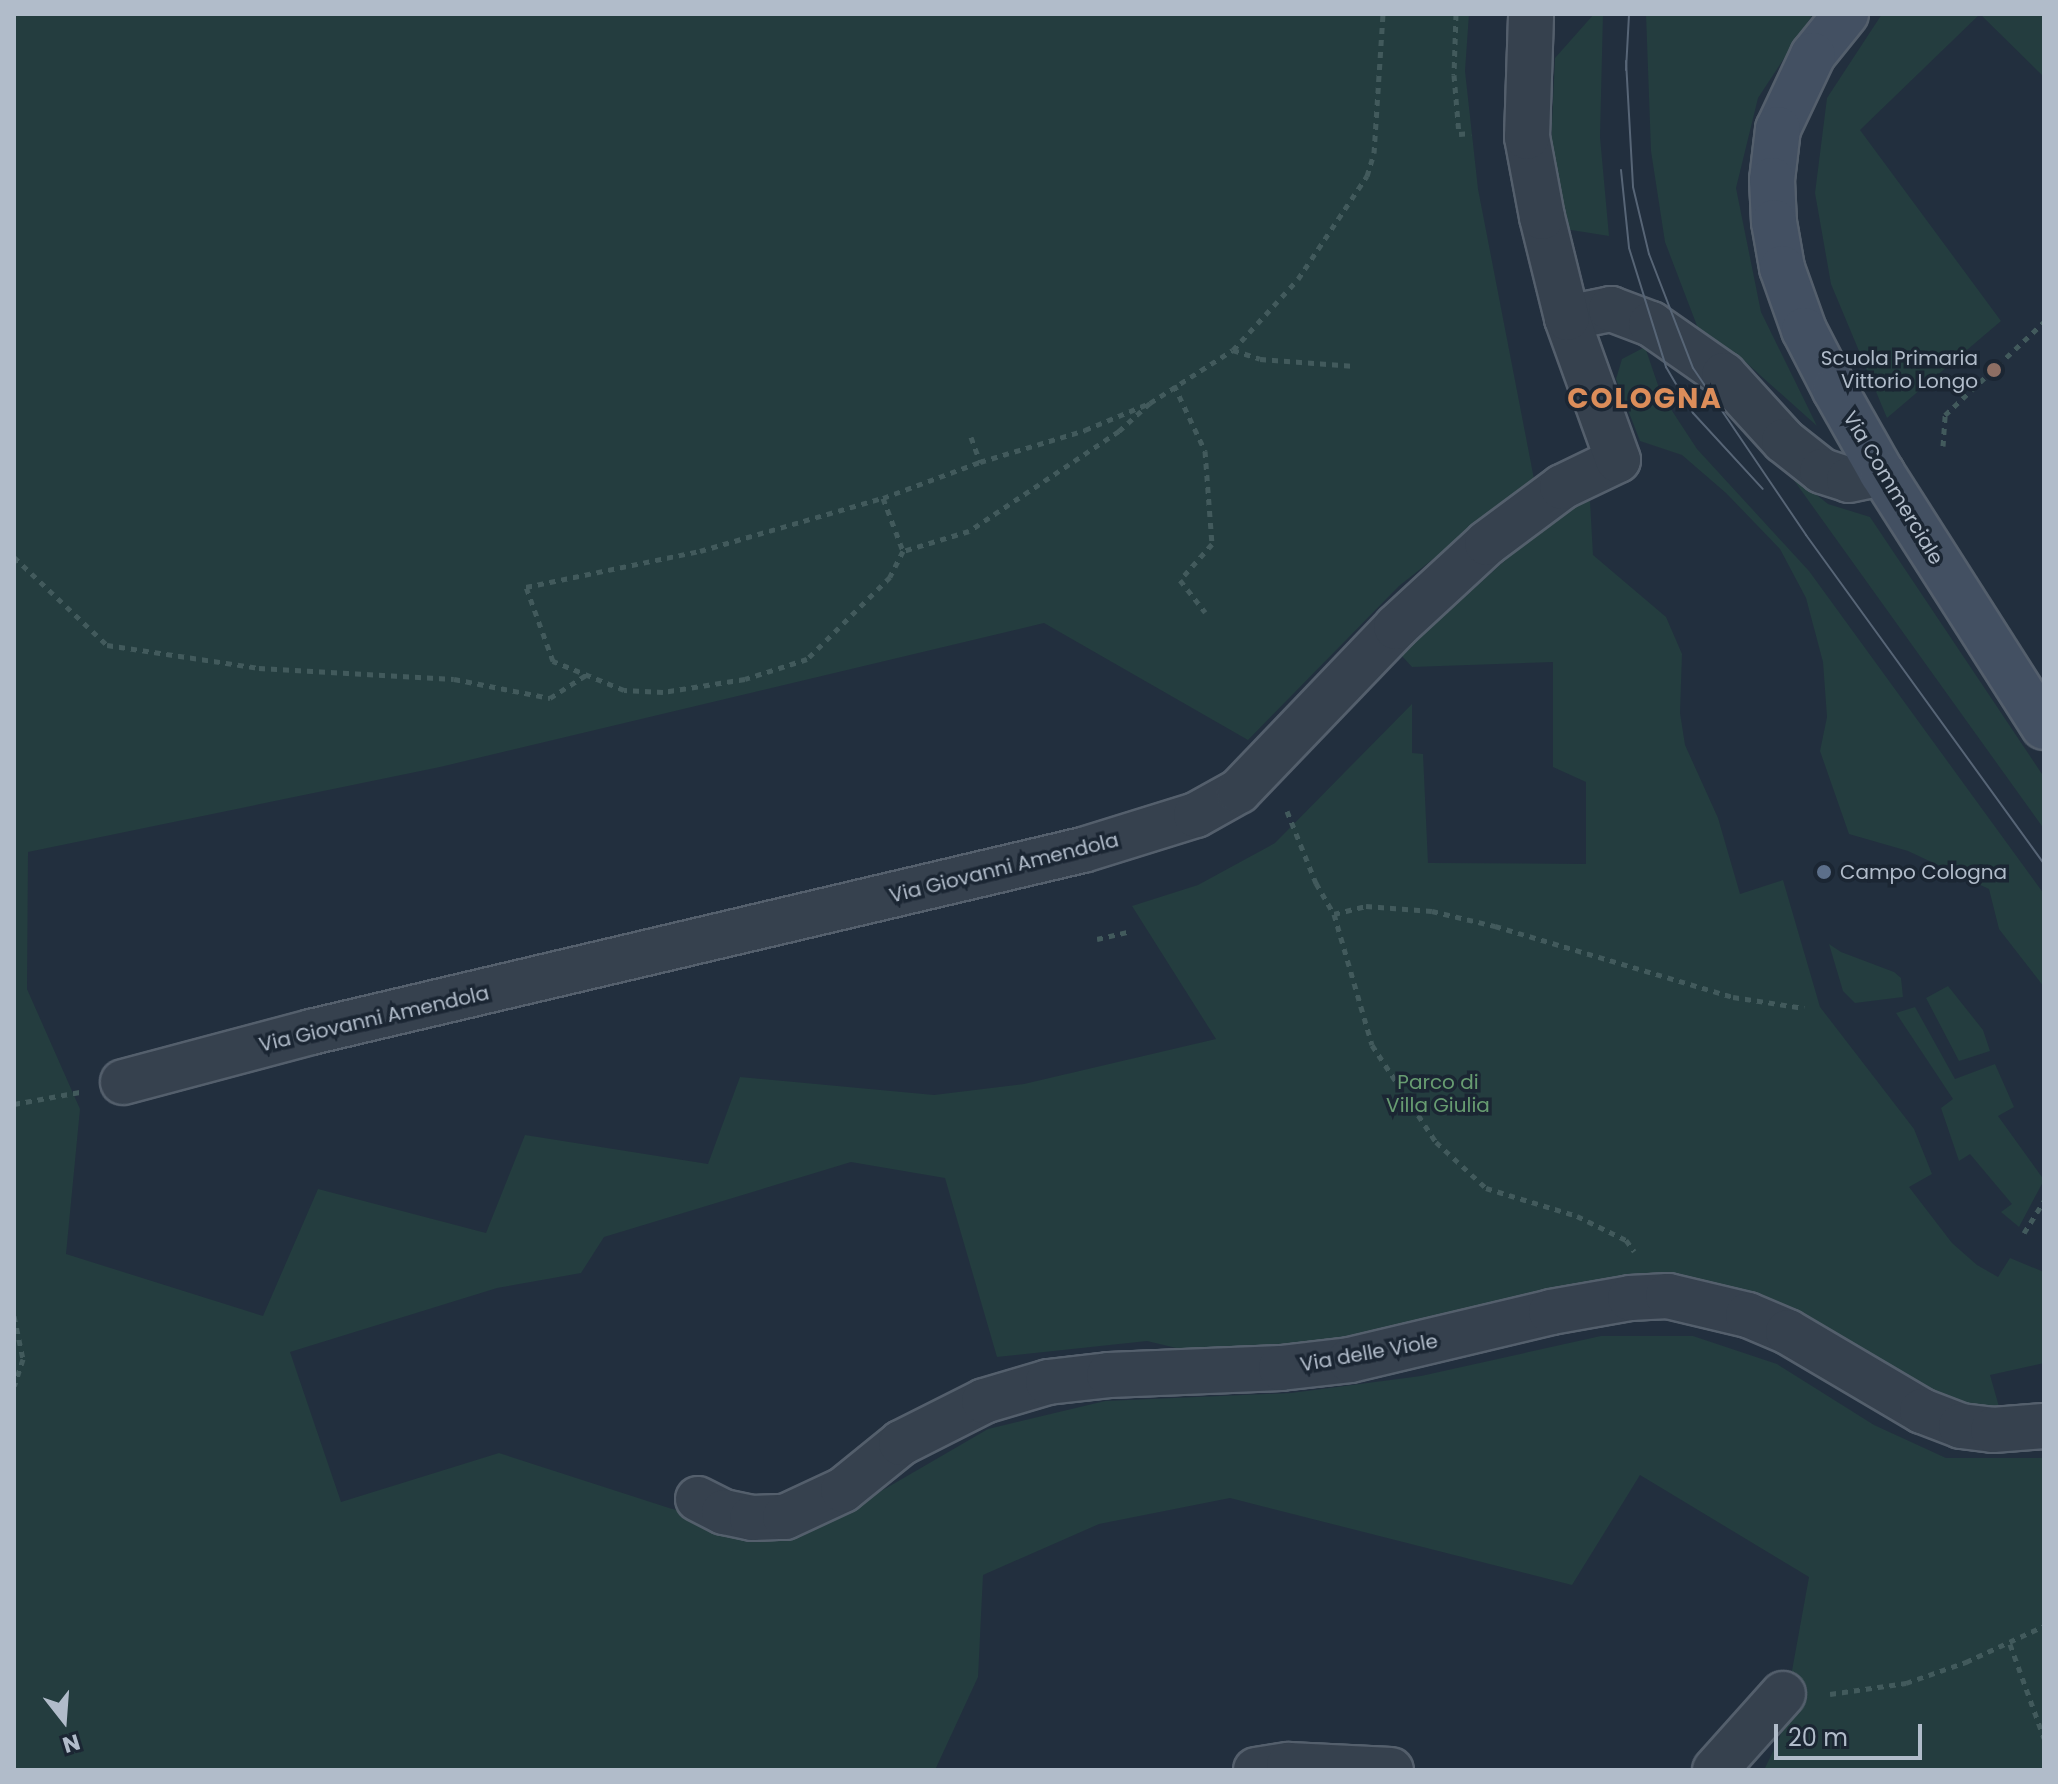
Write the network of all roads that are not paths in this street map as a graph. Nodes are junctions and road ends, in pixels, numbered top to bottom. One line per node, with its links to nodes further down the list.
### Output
1 (1531, 14): 3 (street, Via Giovanni Amendola)
2 (1846, 14): 4 (main road, Via Commerciale)
3 (1567, 318): 4 (street); 6 (street, Via Giovanni Amendola)
4 (1882, 473): 5 (main road, Via Commerciale)
5 (2044, 727)
6 (123, 1082)
7 (2044, 1426): 8 (street, Via delle Viole)
8 (698, 1499)
9 (1783, 1694): 12 (street)
10 (1256, 1770): 11 (street)
11 (1391, 1770)
12 (1715, 1770)

